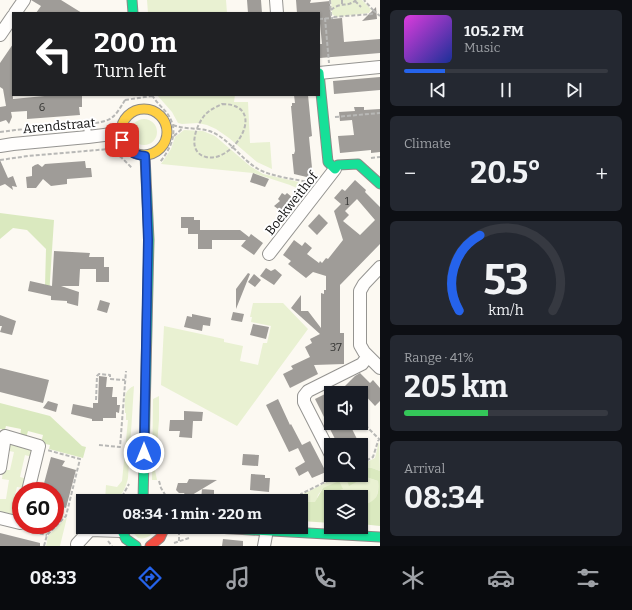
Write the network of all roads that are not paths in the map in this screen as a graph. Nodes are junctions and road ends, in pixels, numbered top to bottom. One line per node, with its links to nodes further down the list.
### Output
1 (24, 0): 4 (street)
2 (132, 0): 5 (main road)
3 (276, 0): 6 (street)
4 (16, 12)
5 (133, 12)
6 (277, 12)
7 (12, 17): 8 (street)
8 (0, 35)
9 (380, 67): 10 (street)
10 (323, 73): 18 (main road)
11 (140, 98): 12 (main road)
12 (142, 109): 14 (main road); 17 (main road)
13 (87, 123): 15 (lane)
14 (120, 133): 15 (street, Arendstraat); 17 (main road)
15 (88, 138): 16 (street, Arendstraat)
16 (0, 146)
17 (145, 156): 27 (main road)
18 (335, 169): 19 (main road); 20 (street, Boekweithof)
19 (380, 184)
20 (269, 254)
21 (380, 267): 22 (street)
22 (368, 356): 23 (street); 24 (street)
23 (380, 368)
24 (324, 441)
25 (0, 468): 26 (street)
26 (30, 482)
27 (143, 494)
28 (0, 518): 29 (street)
29 (12, 520)
30 (308, 533): 36 (main road)
31 (78, 534): 37 (street)
32 (87, 534): 37 (street)
33 (123, 534): 38 (main road)
34 (163, 534): 39 (main road)
35 (266, 534): 40 (street)
36 (380, 537)
37 (77, 545)
38 (136, 546)
39 (150, 546)
40 (264, 546)

